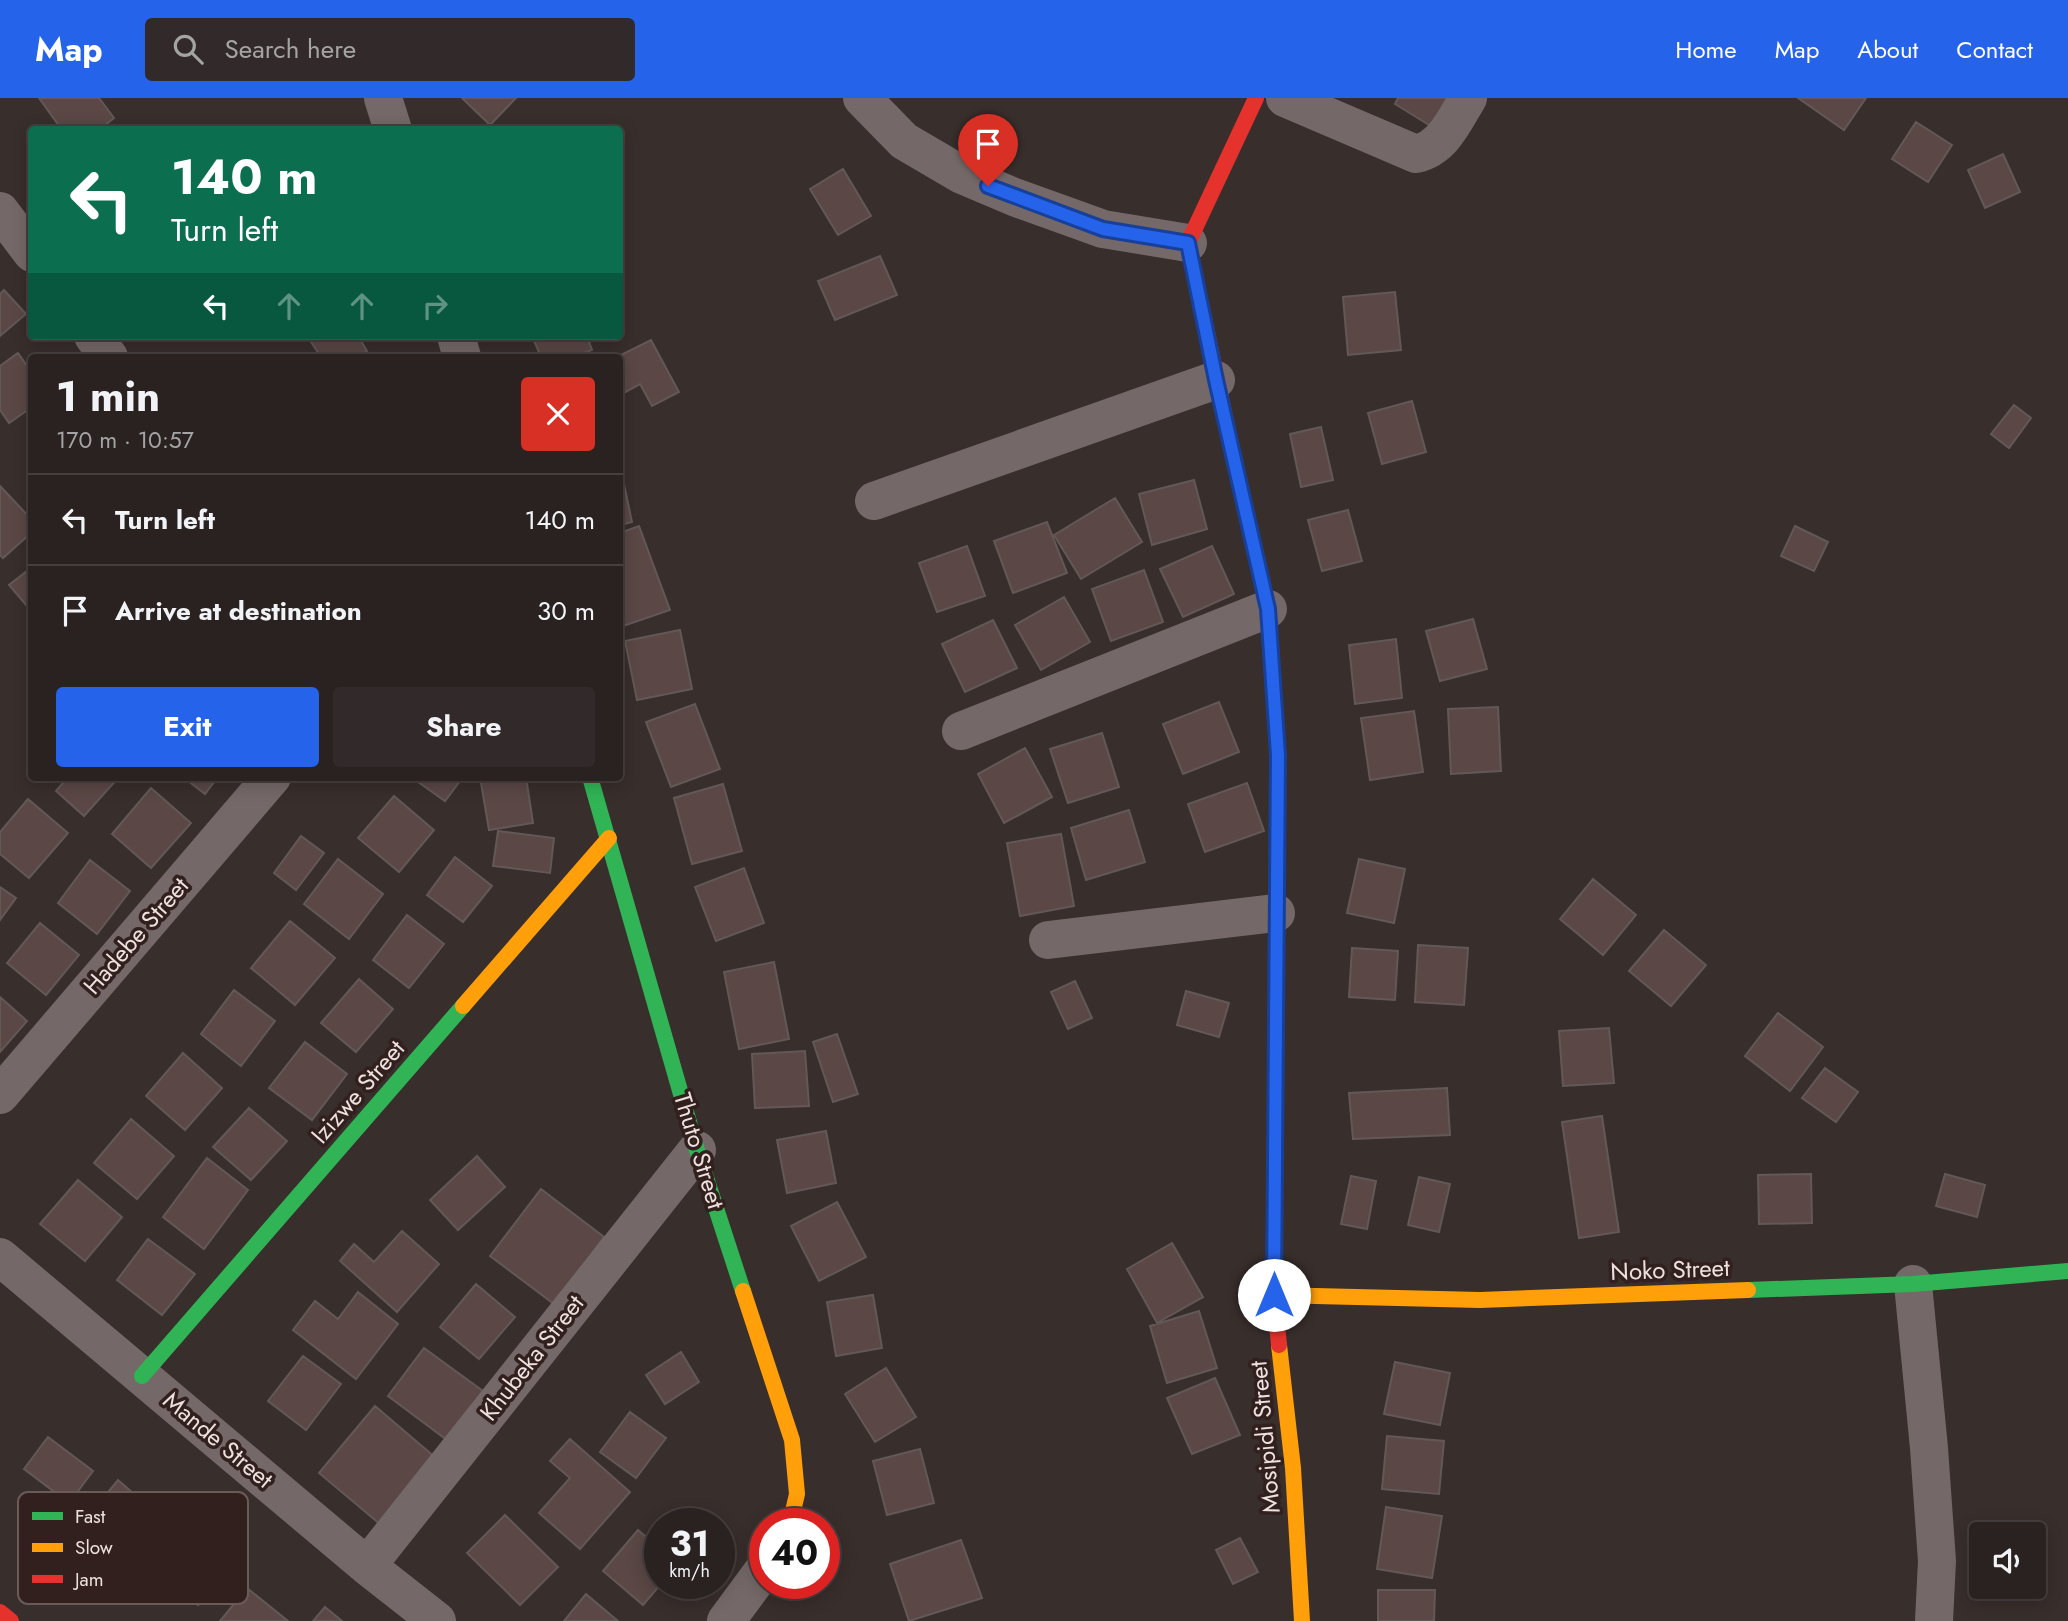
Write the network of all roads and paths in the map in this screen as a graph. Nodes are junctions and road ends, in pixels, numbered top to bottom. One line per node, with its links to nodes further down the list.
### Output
1 (383, 98): 6 (street)
2 (862, 98): 8 (street)
3 (1256, 98): 8 (street)
4 (1285, 98): 5 (street)
5 (1468, 98)
6 (392, 126)
7 (0, 211): 9 (street)
8 (1188, 243): 12 (street, Mosipidi Street)
9 (28, 248)
10 (96, 340): 11 (street)
11 (107, 354)
12 (1216, 380): 13 (street); 14 (street, Mosipidi Street)
13 (874, 501)
14 (1268, 609): 15 (street); 19 (street, Mosipidi Street)
15 (961, 731)
16 (268, 781): 21 (street, Hadebe Street)
17 (591, 781): 18 (street, Thuto Street)
18 (609, 838): 22 (street, Thuto Street); 27 (street, Izizwe Street)
19 (1276, 913): 20 (street); 26 (street, Mosipidi Street)
20 (1048, 940)
21 (0, 1095)
22 (697, 1150): 28 (street, Thuto Street); 29 (street, Khubeka Street)
23 (0, 1257): 27 (street, Mande Street)
24 (2068, 1271): 25 (street, Noko Street)
25 (1913, 1284): 26 (street, Noko Street); 36 (street)
26 (1274, 1295): 35 (street, Mosipidi Street)
27 (142, 1376): 29 (street, Mande Street)
28 (794, 1508)
29 (367, 1566): 33 (street, Mande Street)
30 (749, 1590): 34 (street)
31 (0, 1612): 32 (street)
32 (10, 1621)
33 (437, 1621)
34 (726, 1621)
35 (1302, 1621)
36 (1934, 1621)

